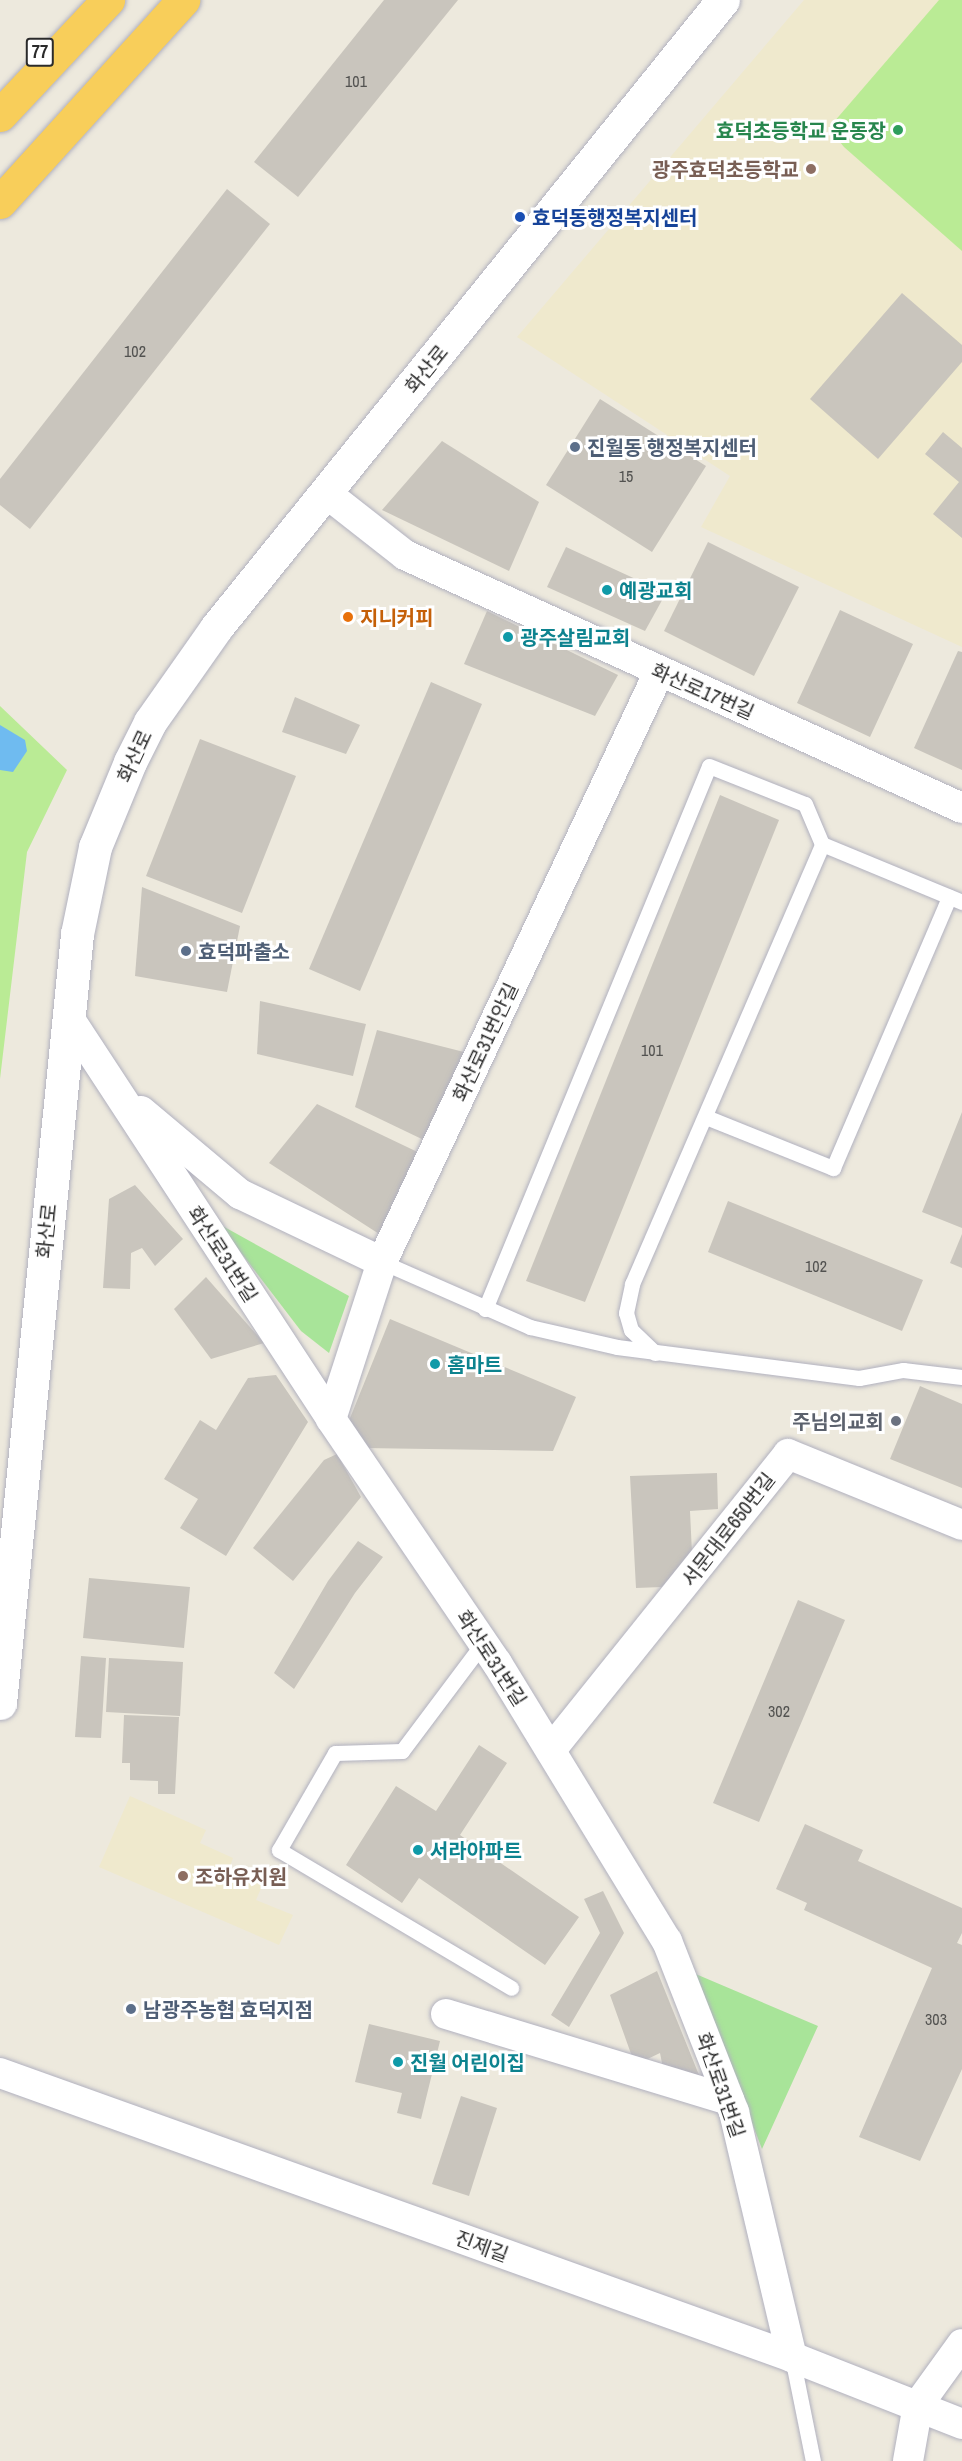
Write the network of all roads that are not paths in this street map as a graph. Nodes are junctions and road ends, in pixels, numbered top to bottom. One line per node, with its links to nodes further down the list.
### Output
1 (80, 0): 5 (highway, 77)
2 (108, 0): 6 (highway)
3 (183, 0): 7 (highway)
4 (723, 0): 8 (main road, 화산로)
5 (0, 103)
6 (0, 116)
7 (0, 202)
8 (326, 493): 9 (street, 화산로17번길); 13 (main road, 화산로)
9 (659, 672): 10 (street, 화산로17번길); 16 (street, 화산로31번안길)
10 (962, 808)
11 (822, 844): 12 (lane); 15 (lane); 17 (lane)
12 (956, 900): 15 (lane)
13 (69, 1018): 14 (street, 화산로31번길); 23 (main road, 화산로)
14 (112, 1085): 16 (street); 20 (street, 화산로31번길)
15 (706, 1117): 18 (lane)
16 (382, 1262): 17 (lane); 20 (street, 화산로31번안길)
17 (485, 1310): 18 (lane)
18 (655, 1353): 19 (lane)
19 (962, 1377)
20 (332, 1419): 22 (street, 화산로31번길)
21 (962, 1525): 24 (street, 서문대로650번길)
22 (483, 1643): 24 (street, 화산로31번길); 25 (lane)
23 (0, 1703)
24 (551, 1750): 28 (street, 화산로31번길)
25 (511, 1988)
26 (446, 2014): 28 (street)
27 (0, 2073): 30 (street, 진제길)
28 (729, 2100): 30 (street, 화산로31번길)
29 (962, 2344): 31 (street)
30 (792, 2357): 31 (street, 진제길); 33 (lane)
31 (918, 2405): 32 (street, 진제길); 34 (street)
32 (962, 2424)
33 (813, 2461)
34 (908, 2461)

